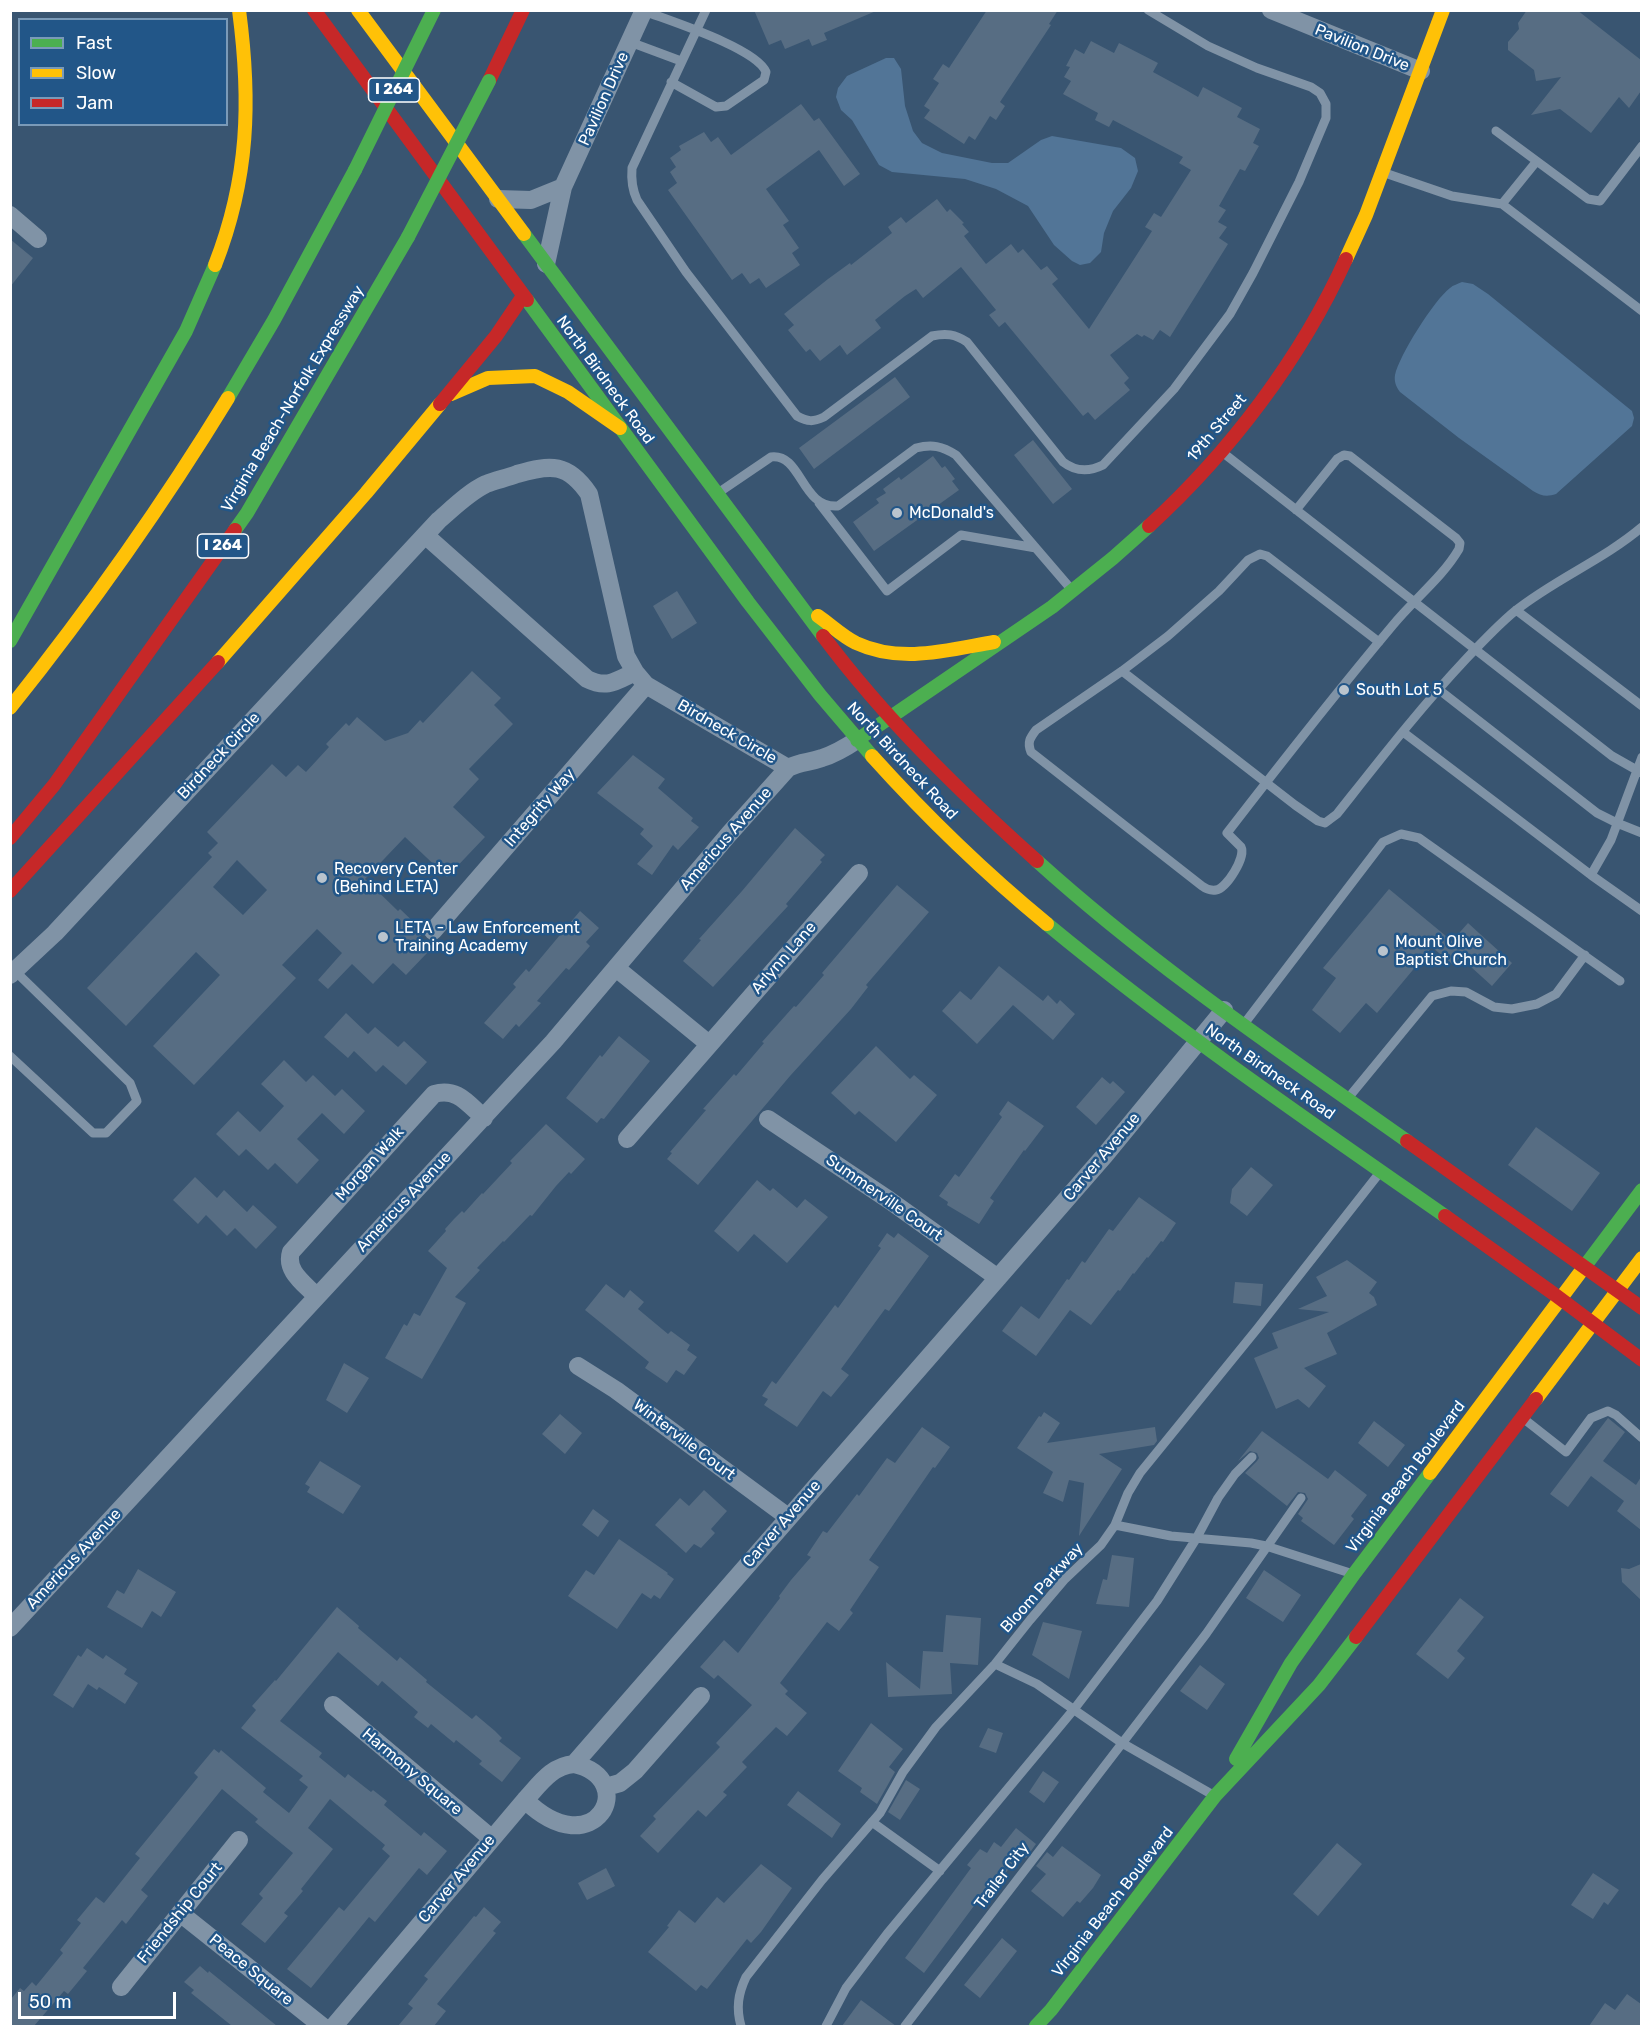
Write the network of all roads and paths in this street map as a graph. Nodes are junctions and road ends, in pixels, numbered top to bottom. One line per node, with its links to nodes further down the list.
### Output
1 (239, 10): 42 (main road)
2 (314, 10): 26 (main road, North Birdneck Road)
3 (358, 10): 21 (main road, North Birdneck Road)
4 (434, 10): 49 (main road, I 264, bridge)
5 (523, 10): 59 (main road, Virginia Beach-Norfolk Expressway / I 264, bridge)
6 (706, 10): 11 (lane)
7 (1148, 10): 15 (lane)
8 (1271, 10): 14 (street, Pavilion Drive)
9 (1443, 10): 14 (main road, 19th Street)
10 (644, 11): 11 (lane); 12 (street, Pavilion Drive)
11 (695, 31): 13 (lane); 15 (lane)
12 (630, 42): 13 (lane); 20 (street, Pavilion Drive)
13 (681, 61): 15 (lane)
14 (1420, 71): 19 (main road, 19th Street)
15 (671, 82)
16 (1496, 132): 18 (lane)
17 (1640, 153): 18 (lane)
18 (1536, 162): 22 (lane)
19 (1382, 172): 22 (lane); 30 (main road, 19th Street)
20 (563, 187): 21 (street); 25 (street, Pavilion Drive)
21 (498, 198): 25 (main road, North Birdneck Road)
22 (1502, 204): 27 (lane)
23 (10, 215): 24 (street)
24 (38, 239)
25 (540, 272): 26 (main road, Pavilion Drive); 31 (main road, North Birdneck Road)
26 (523, 296): 28 (main road, Pavilion Drive); 29 (main road, North Birdneck Road)
27 (1641, 311)
28 (447, 396): 29 (main road); 62 (main road, Pavilion Drive)
29 (620, 428): 52 (main road, North Birdneck Road)
30 (1221, 452): 33 (lane); 37 (main road, 19th Street)
31 (718, 494): 32 (lane); 39 (main road, North Birdneck Road)
32 (819, 503): 36 (lane); 36 (lane)
33 (1296, 510): 38 (lane); 38 (lane)
34 (1641, 527): 40 (lane)
35 (425, 535): 46 (street); 46 (street, Birdneck Circle); 67 (street, Birdneck Circle)
36 (1036, 548): 37 (lane)
37 (1073, 591): 41 (main road, 19th Street)
38 (1413, 602): 43 (lane); 44 (lane)
39 (799, 603): 41 (main road); 50 (main road, North Birdneck Road)
40 (1516, 610): 44 (lane); 48 (lane)
41 (1002, 640): 50 (main road, 19th Street)
42 (10, 641)
43 (1379, 642): 45 (lane); 56 (lane)
44 (1476, 649): 47 (lane); 55 (lane)
45 (1122, 671): 56 (lane); 56 (lane)
46 (641, 679): 54 (street, Birdneck Circle); 64 (street, Integrity Way)
47 (1438, 689): 51 (lane); 57 (lane)
48 (1641, 706)
49 (10, 708)
50 (889, 717): 52 (main road, 19th Street); 69 (main road, North Birdneck Road)
51 (1402, 732): 56 (lane); 61 (lane)
52 (857, 740): 54 (street, Birdneck Circle); 71 (main road, North Birdneck Road)
53 (1641, 757): 55 (lane)
54 (788, 768): 66 (street, Americus Avenue)
55 (1639, 772): 57 (lane)
56 (1266, 783)
57 (1617, 823): 58 (lane); 61 (lane)
58 (1641, 833)
59 (10, 838)
60 (859, 873): 72 (street, Arlynn Lane)
61 (1591, 875): 63 (lane)
62 (10, 891)
63 (1641, 911)
64 (433, 931)
65 (1584, 955): 68 (lane); 70 (lane); 74 (lane)
66 (616, 968): 72 (street); 75 (street, Americus Avenue)
67 (13, 973): 73 (lane)
68 (1620, 981)
69 (1224, 1010): 70 (main road, North Birdneck Road); 71 (street, Carver Avenue)
70 (1244, 1024): 74 (main road, North Birdneck Road)
71 (1198, 1041): 78 (main road, North Birdneck Road); 82 (street, Carver Avenue)
72 (710, 1044): 77 (street, Arlynn Lane)
73 (10, 1056)
74 (1348, 1099): 81 (main road, North Birdneck Road)
75 (484, 1118): 84 (street, Americus Avenue); 84 (street, Morgan Walk)
76 (768, 1119): 82 (street, Summerville Court)
77 (627, 1139)
78 (1381, 1171): 85 (main road, North Birdneck Road); 95 (lane, Bloom Parkway)
79 (1641, 1190): 81 (main road, Virginia Beach Boulevard)
80 (1641, 1258): 83 (main road, Virginia Beach Boulevard)
81 (1584, 1267): 83 (main road, North Birdneck Road); 85 (main road, Virginia Beach Boulevard)
82 (998, 1278): 94 (street, Carver Avenue)
83 (1618, 1291): 86 (main road, North Birdneck Road); 87 (main road, Virginia Beach Boulevard)
84 (316, 1296): 99 (street, Americus Avenue)
85 (1560, 1299): 87 (main road, North Birdneck Road); 98 (main road, Virginia Beach Boulevard)
86 (1641, 1308)
87 (1593, 1323): 88 (main road, North Birdneck Road); 90 (main road, Virginia Beach Boulevard)
88 (1641, 1360)
89 (578, 1366): 94 (street, Winterville Court)
90 (1522, 1418): 91 (lane); 107 (main road, Virginia Beach Boulevard)
91 (1641, 1438)
92 (1252, 1457): 96 (lane)
93 (1301, 1498): 97 (lane, Trailer City)
94 (788, 1517): 105 (street, Carver Avenue)
95 (1115, 1525): 96 (lane); 100 (lane, Bloom Parkway)
96 (1196, 1539): 97 (lane); 103 (lane)
97 (1266, 1546): 98 (lane); 104 (lane, Trailer City)
98 (1354, 1574): 107 (main road, Virginia Beach Boulevard)
99 (10, 1628)
100 (995, 1664): 103 (lane); 109 (lane, Bloom Parkway)
101 (700, 1696): 106 (street)
102 (333, 1705): 110 (street, Harmony Square)
103 (1075, 1708): 104 (lane); 112 (lane)
104 (1122, 1743): 107 (lane); 119 (lane, Trailer City)
105 (574, 1764): 106 (street); 108 (street, Carver Avenue)
106 (606, 1787): 108 (street)
107 (1215, 1796): 120 (main road, Virginia Beach Boulevard)
108 (525, 1800): 110 (street, Carver Avenue)
109 (872, 1822): 112 (lane); 117 (lane, Bloom Parkway)
110 (491, 1838): 116 (street, Carver Avenue)
111 (238, 1840): 113 (street, Friendship Court)
112 (940, 1870): 118 (lane)
113 (180, 1913): 114 (street, Friendship Court); 115 (street, Peace Square)
114 (121, 1987)
115 (322, 2026)
116 (334, 2026)
117 (741, 2026)
118 (826, 2026)
119 (905, 2026)
120 (1036, 2026)

